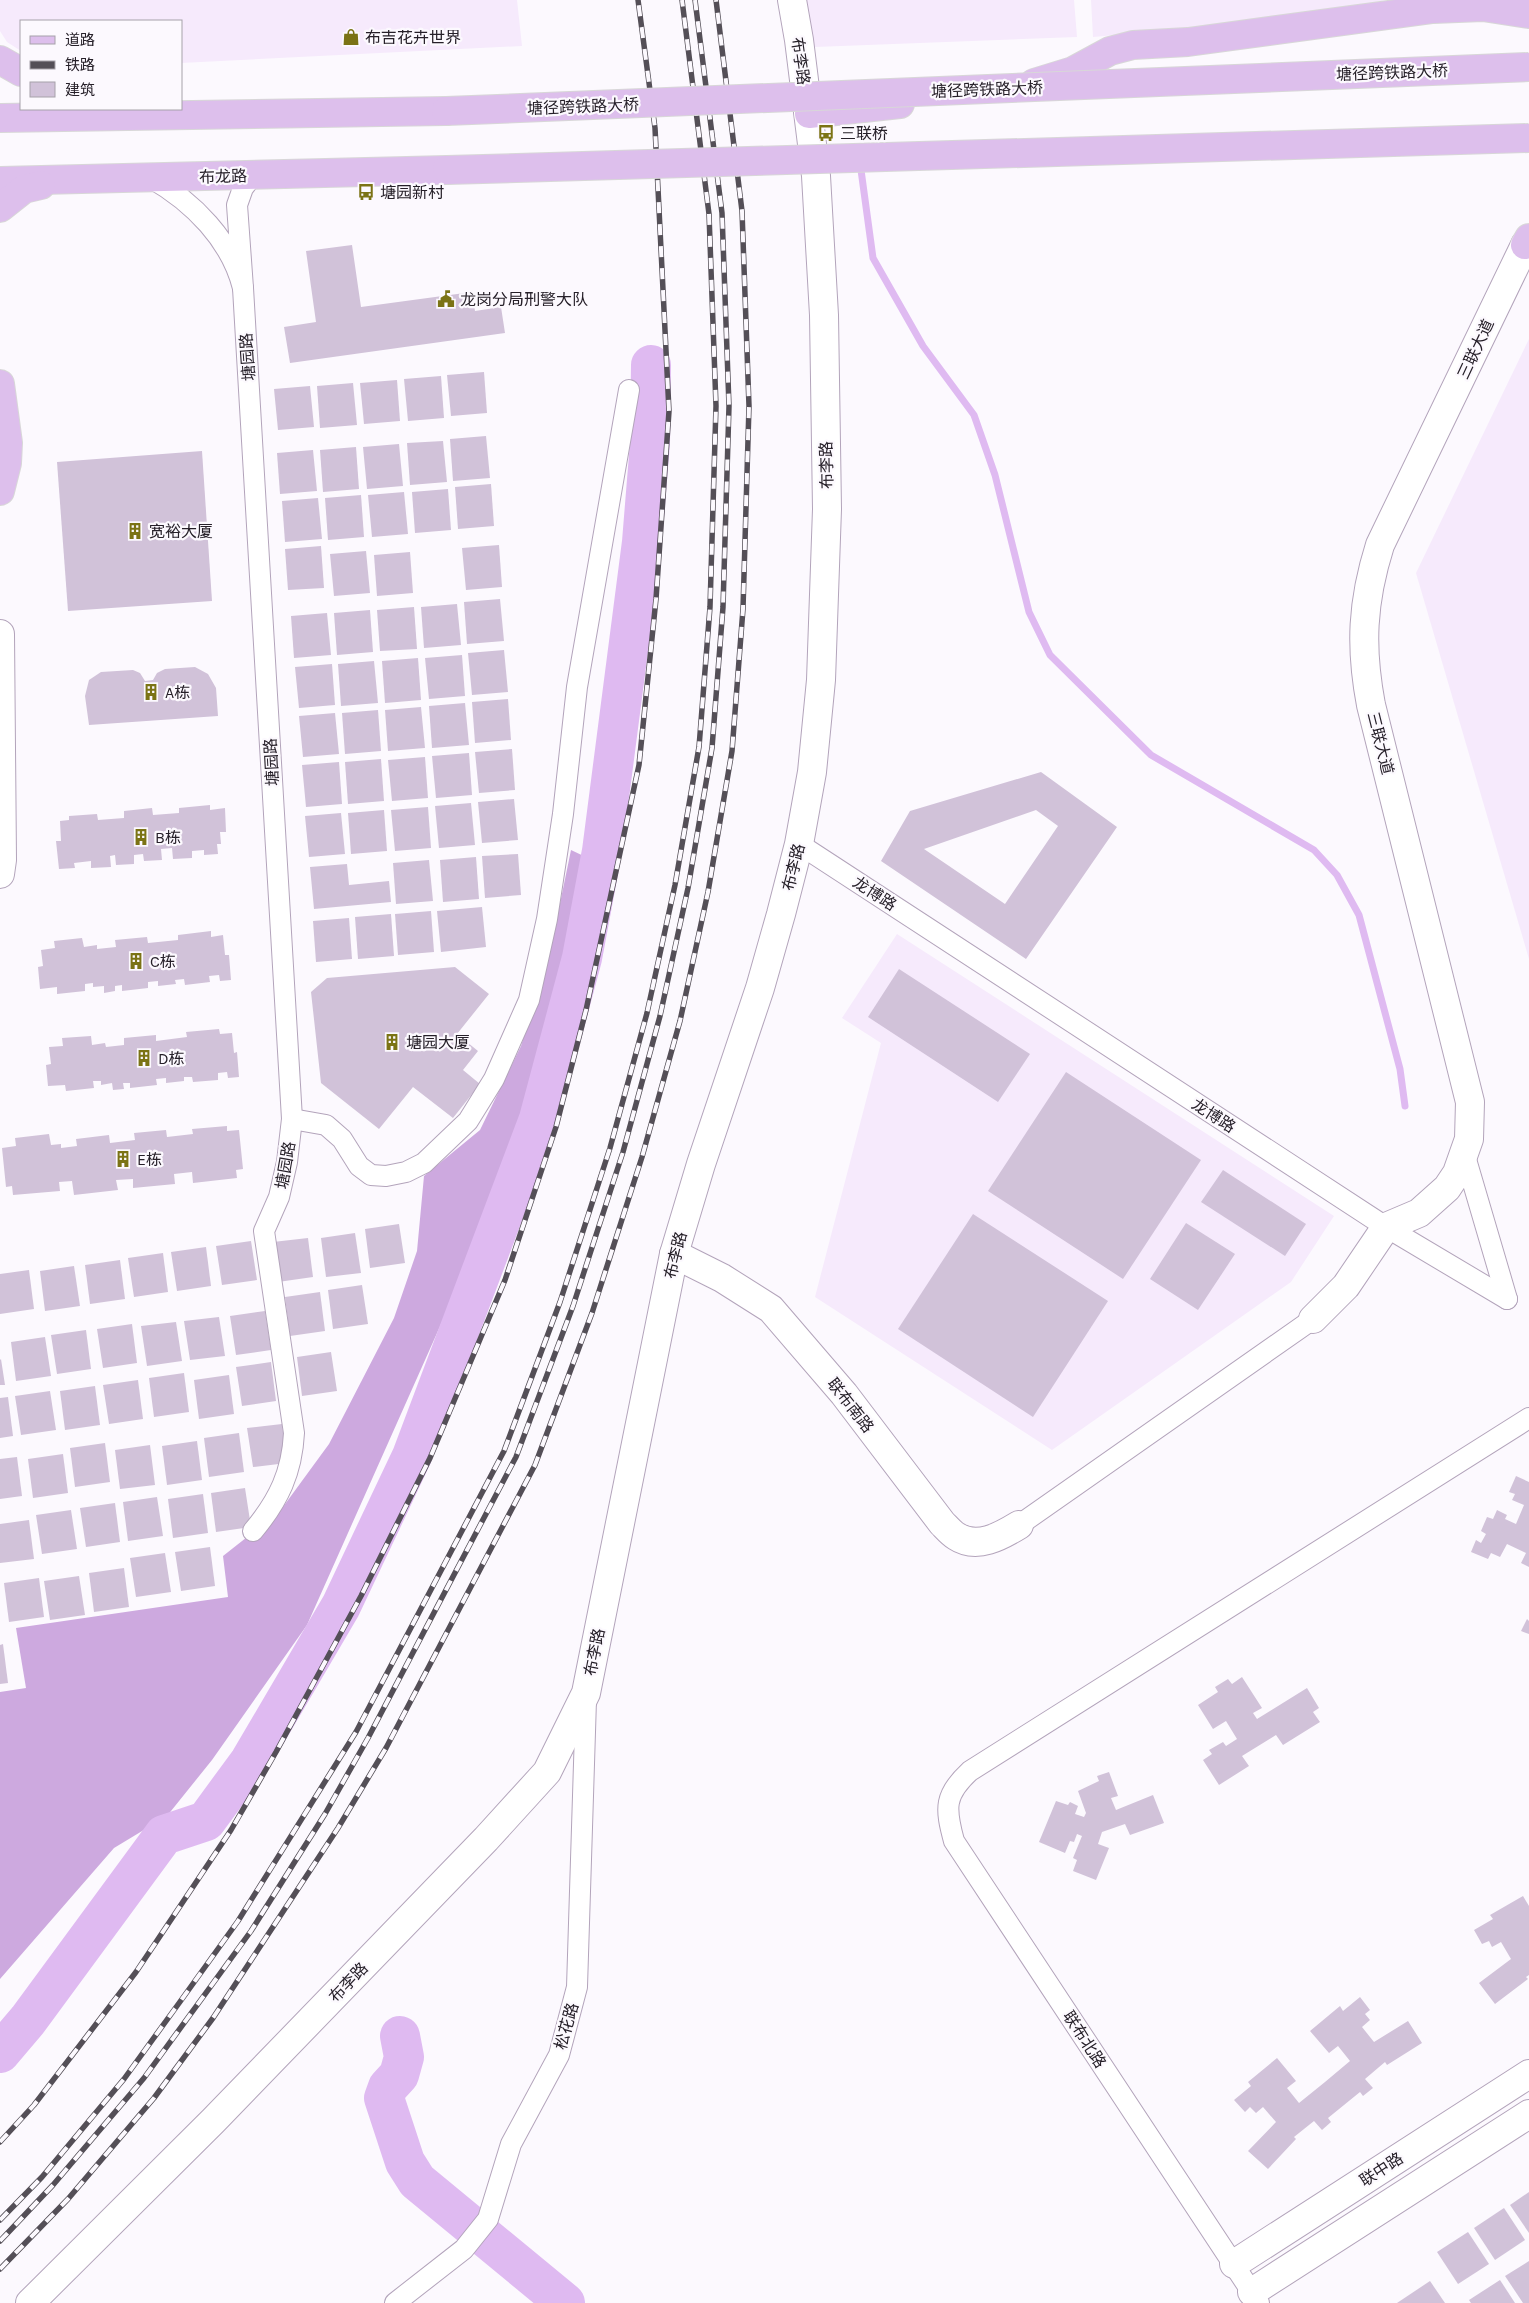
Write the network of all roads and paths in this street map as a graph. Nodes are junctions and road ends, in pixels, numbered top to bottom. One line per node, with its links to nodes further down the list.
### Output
1 (792, 0): 7 (main road, 布李路)
2 (1529, 14): 7 (main road)
3 (0, 60): 5 (main road)
4 (1529, 66): 6 (main road, 塘径跨铁路大桥, bridge)
5 (20, 71)
6 (100, 112): 8 (main road)
7 (809, 114): 21 (main road, 布李路)
8 (0, 118)
9 (1529, 138): 10 (main road, 布龙路, bridge)
10 (253, 175): 11 (main road, 布龙路); 16 (street, 塘园路)
11 (151, 178): 12 (main road, 布龙路); 16 (street, 塘园路)
12 (61, 180): 13 (main road, 布龙路); 14 (main road)
13 (0, 181)
14 (0, 208)
15 (1528, 241): 24 (main road, 三联大道)
16 (243, 288): 23 (street, 塘园路)
17 (0, 384): 19 (main road)
18 (628, 390): 23 (street)
19 (0, 491)
20 (0, 634): 22 (main road)
21 (799, 844): 25 (street, 龙博路); 26 (main road, 布李路)
22 (0, 874)
23 (292, 1119): 30 (street, 塘园路)
24 (1465, 1156): 25 (main road, 三联大道); 25 (street, 龙博路)
25 (1386, 1227): 27 (main road)
26 (674, 1254): 29 (main road, 联布南路); 31 (main road, 布李路)
27 (1313, 1319): 29 (street)
28 (1529, 1418): 34 (street, 联布北路)
29 (1019, 1525)
30 (253, 1531)
31 (586, 1693): 36 (main road, 布李路); 37 (street, 松花路)
32 (1529, 2074): 34 (main road, 联中路)
33 (1529, 2114): 35 (main road, 联中路)
34 (1234, 2264): 35 (street, 联布北路)
35 (1256, 2297)
36 (30, 2303)
37 (395, 2303)

